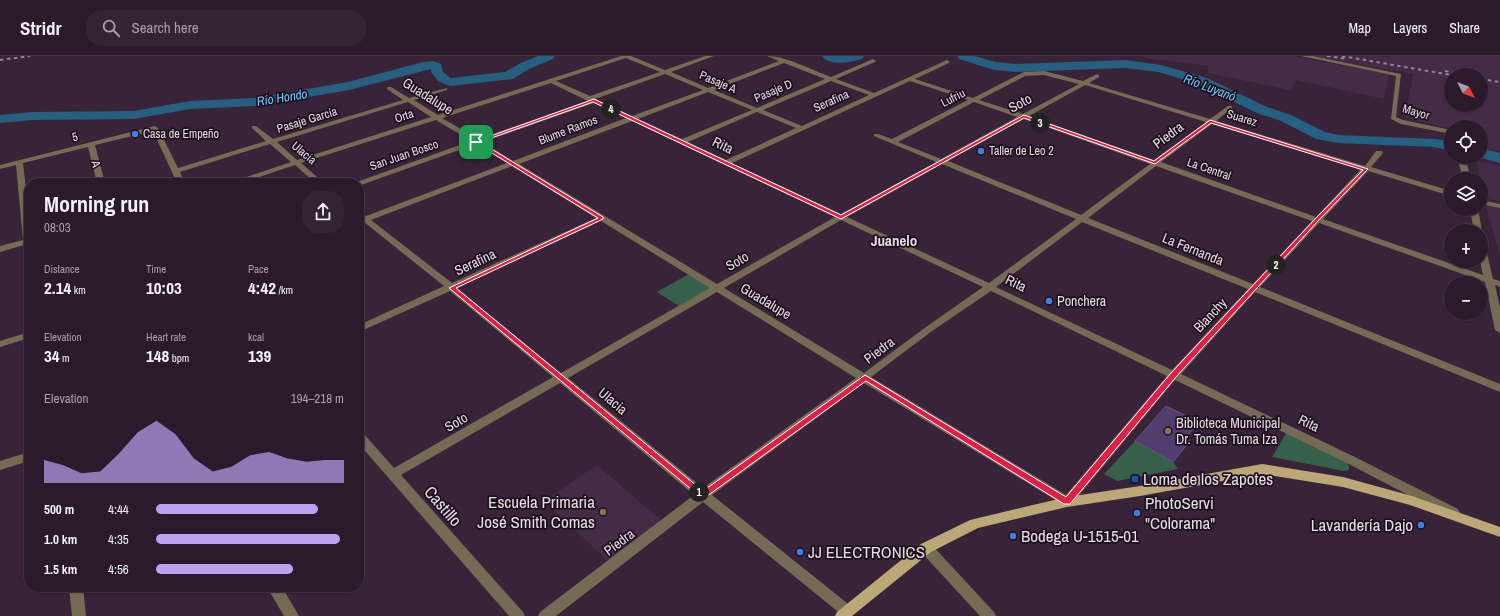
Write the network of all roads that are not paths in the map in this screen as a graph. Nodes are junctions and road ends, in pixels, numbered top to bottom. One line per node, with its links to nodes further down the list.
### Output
1 (626, 56): 8 (street, Pasaje A); 13 (street, Orta)
2 (711, 56): 8 (street, San Juan Bosco)
3 (770, 56): 6 (street)
4 (1304, 56): 30 (street, Mayor)
5 (873, 61): 11 (street, Pasaje D)
6 (785, 62): 11 (street); 17 (street, Blume Ramos)
7 (947, 62): 12 (street, Serafina)
8 (665, 72): 17 (street, Pasaje A); 20 (street, San Juan Bosco)
9 (1024, 74): 14 (street, Suarez); 21 (street, Lufriu)
10 (1097, 76): 14 (street, Soto)
11 (831, 79): 18 (street); 23 (street, Pasaje D)
12 (909, 79): 18 (street, Serafina); 21 (street, La Central)
13 (552, 80): 20 (street, Rita); 25 (street, Orta)
14 (1084, 83): 24 (street, Soto); 27 (street, Suarez)
15 (388, 88): 19 (street, Guadalupe)
16 (444, 89): 19 (street, Pasaje García)
17 (708, 90): 23 (street, Pasaje A); 26 (street, Blume Ramos)
18 (874, 95): 29 (street, Serafina)
19 (409, 100): 25 (street, Guadalupe); 32 (street, Pasaje García)
20 (591, 100): 26 (street, Rita); 33 (street, San Juan Bosco)
21 (973, 100): 24 (street, La Central); 35 (street, Lufriu)
22 (1230, 107): 27 (street, Piedra)
23 (757, 110): 29 (street, Pasaje A); 34 (street, Pasaje D)
24 (1024, 117): 39 (street, Soto); 42 (street, La Central)
25 (436, 118): 33 (street, Guadalupe); 40 (street, Orta)
26 (632, 119): 34 (street, Rita); 43 (street, Blume Ramos)
27 (1210, 121): 42 (street, Piedra); 45 (street, Suarez)
28 (254, 127): 32 (street, Ulacia)
29 (801, 128): 41 (street, Serafina)
30 (1444, 131)
31 (876, 135): 35 (street, La Fernanda)
32 (271, 142): 40 (street, Ulacia); 46 (street, Pasaje García)
33 (476, 142): 43 (street, Guadalupe); 51 (street, San Juan Bosco)
34 (682, 142): 41 (street, Rita)
35 (892, 142): 39 (street, La Fernanda)
36 (91, 144): 38 (street, 5); 46 (street, 5); 47 (street, A)
37 (1379, 153): 45 (street, Blanchy)
38 (19, 162): 44 (street, 5); 54 (street)
39 (942, 162): 56 (street, Soto); 59 (street, La Fernanda)
40 (295, 163): 49 (street, Orta); 50 (street, Ulacia)
41 (726, 163): 56 (street, Rita)
42 (1155, 163): 59 (street, Piedra); 60 (street, La Central)
43 (513, 164): 57 (street, Blume Ramos); 58 (street, Guadalupe)
44 (0, 167)
45 (1366, 169): 52 (street, Suarez); 60 (street, Blanchy)
46 (175, 171): 48 (street)
47 (100, 178)
48 (178, 178)
49 (249, 178)
50 (314, 178)
51 (364, 181)
52 (1444, 192)
53 (1488, 203): 55 (street)
54 (24, 206)
55 (1500, 206)
56 (841, 217): 67 (street, Rita); 69 (street, Soto)
57 (364, 218)
58 (602, 218): 68 (street, Serafina); 69 (street, Guadalupe)
59 (1081, 219): 67 (street, Piedra); 70 (street, La Fernanda)
60 (1317, 220): 65 (street, La Central); 70 (street, Blanchy)
61 (364, 221): 68 (street, Ulacia)
62 (24, 242): 63 (street)
63 (0, 249)
64 (1486, 268): 65 (street)
65 (1489, 281): 66 (street, La Central); 72 (street)
66 (1500, 284)
67 (990, 287): 75 (street, Rita); 77 (street, Piedra)
68 (452, 288): 71 (street, Serafina); 76 (street, Ulacia)
69 (718, 288): 76 (street, Soto); 77 (street, Guadalupe)
70 (1254, 288): 75 (street, Blanchy); 78 (street, La Fernanda)
71 (364, 328)
72 (1500, 330)
73 (24, 337): 74 (street)
74 (0, 344)
75 (1174, 375): 84 (street, Blanchy); 85 (street, Rita)
76 (561, 377): 82 (street, Soto); 83 (street, Ulacia)
77 (865, 377): 83 (street, Piedra); 84 (street, Guadalupe)
78 (1500, 388)
79 (364, 442): 82 (street, Castillo)
80 (24, 458): 81 (street)
81 (0, 466)
82 (393, 474): 93 (street, Castillo)
83 (703, 496): 90 (street, Ulacia); 94 (street, Piedra)
84 (1067, 502): 85 (main road); 87 (main road)
85 (1465, 518): 86 (main road)
86 (1500, 532)
87 (926, 548): 90 (main road); 95 (street)
88 (77, 592): 91 (street)
89 (277, 592): 92 (street)
90 (844, 614)
91 (79, 616)
92 (292, 616)
93 (518, 616)
94 (545, 616)
95 (989, 616)

